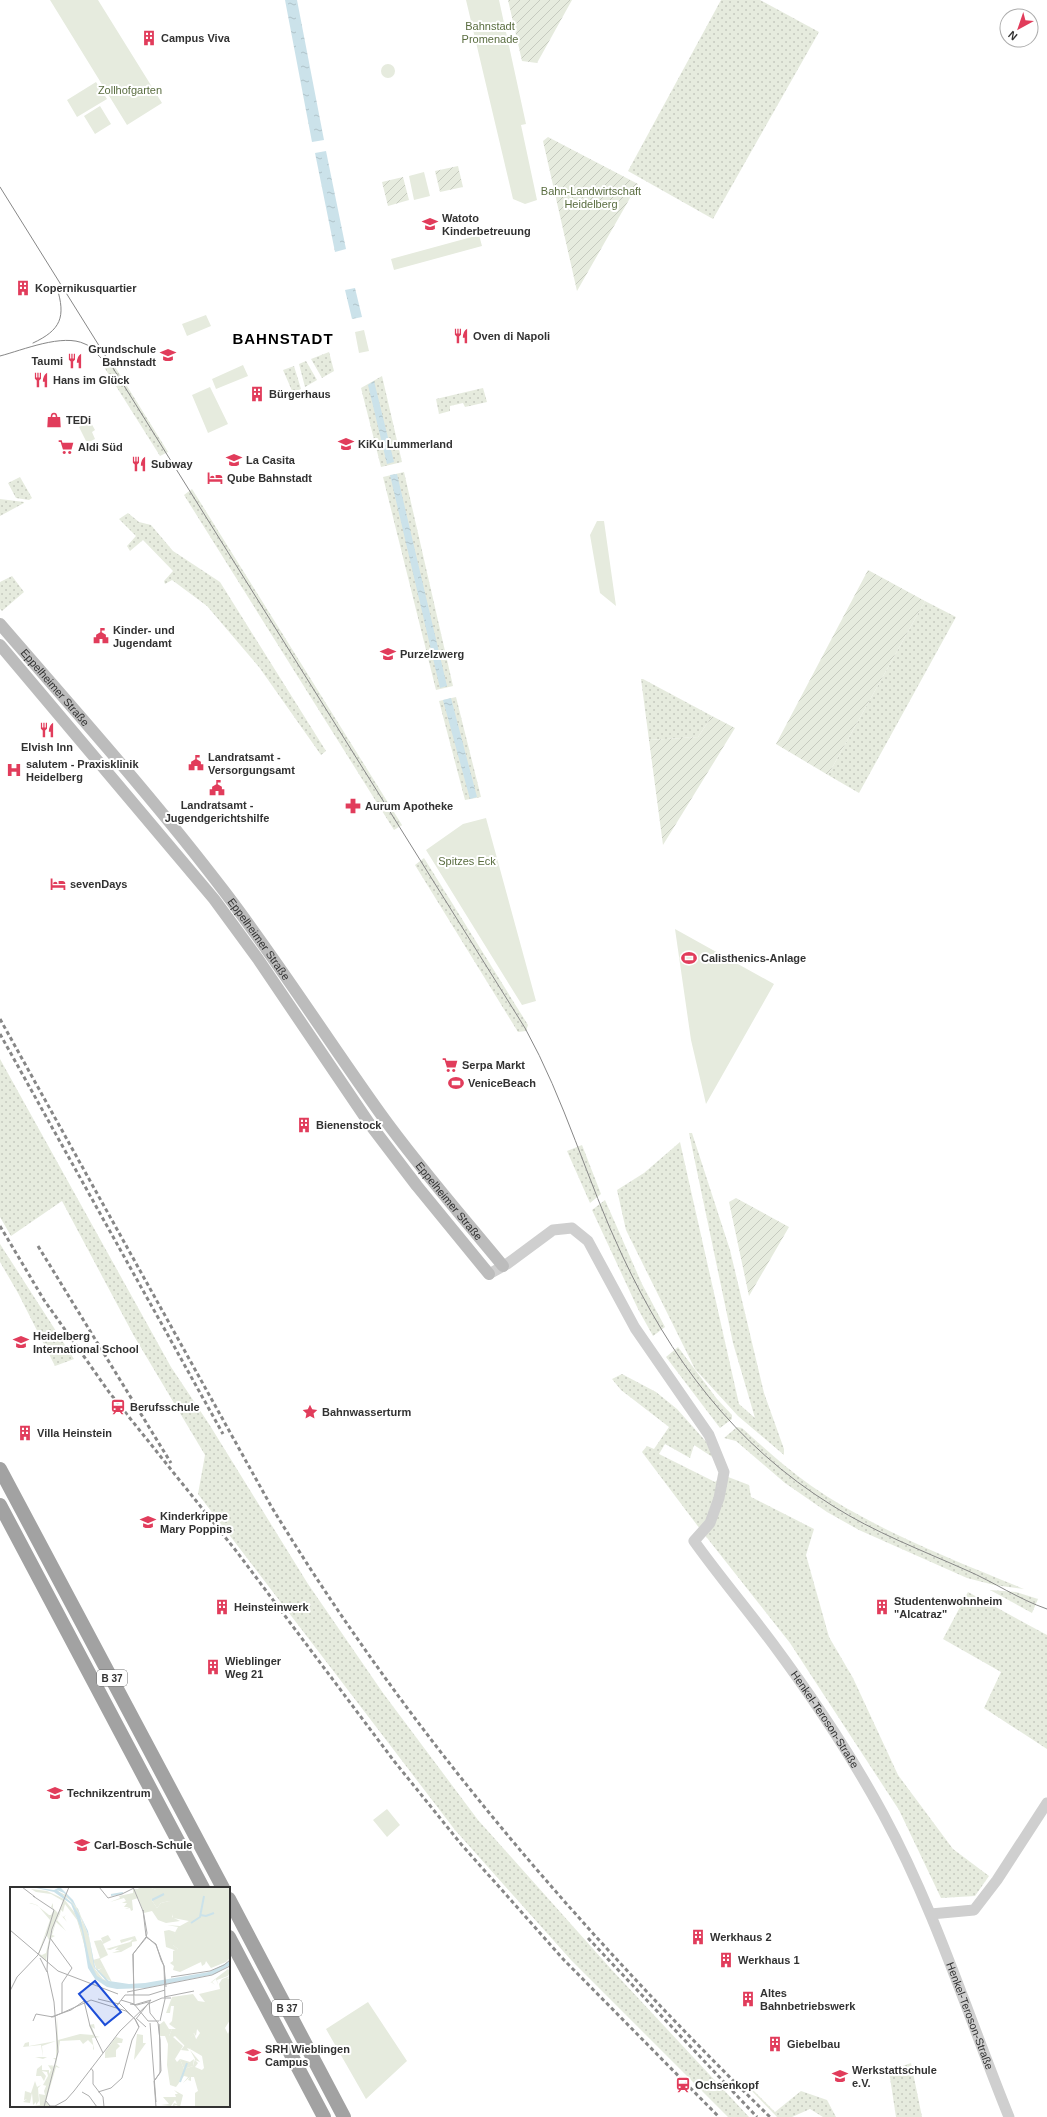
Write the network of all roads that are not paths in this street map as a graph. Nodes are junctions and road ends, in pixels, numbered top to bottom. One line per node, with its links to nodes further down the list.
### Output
1 (0, 624): 3 (main road, Eppelheimer Straße)
2 (0, 645): 4 (main road, Eppelheimer Straße)
3 (503, 1266): 4 (street); 11 (street, Henkel-Teroson-Straße)
4 (489, 1274)
5 (0, 1469): 9 (highway, B 37)
6 (0, 1505): 8 (highway, B 37)
7 (1047, 1803): 11 (street)
8 (202, 1887)
9 (222, 1887)
10 (230, 1901): 14 (highway, B 37)
11 (931, 1914): 15 (street, Henkel-Teroson-Straße)
12 (230, 1939): 13 (highway, B 37)
13 (324, 2117)
14 (344, 2117)
15 (1009, 2117)

